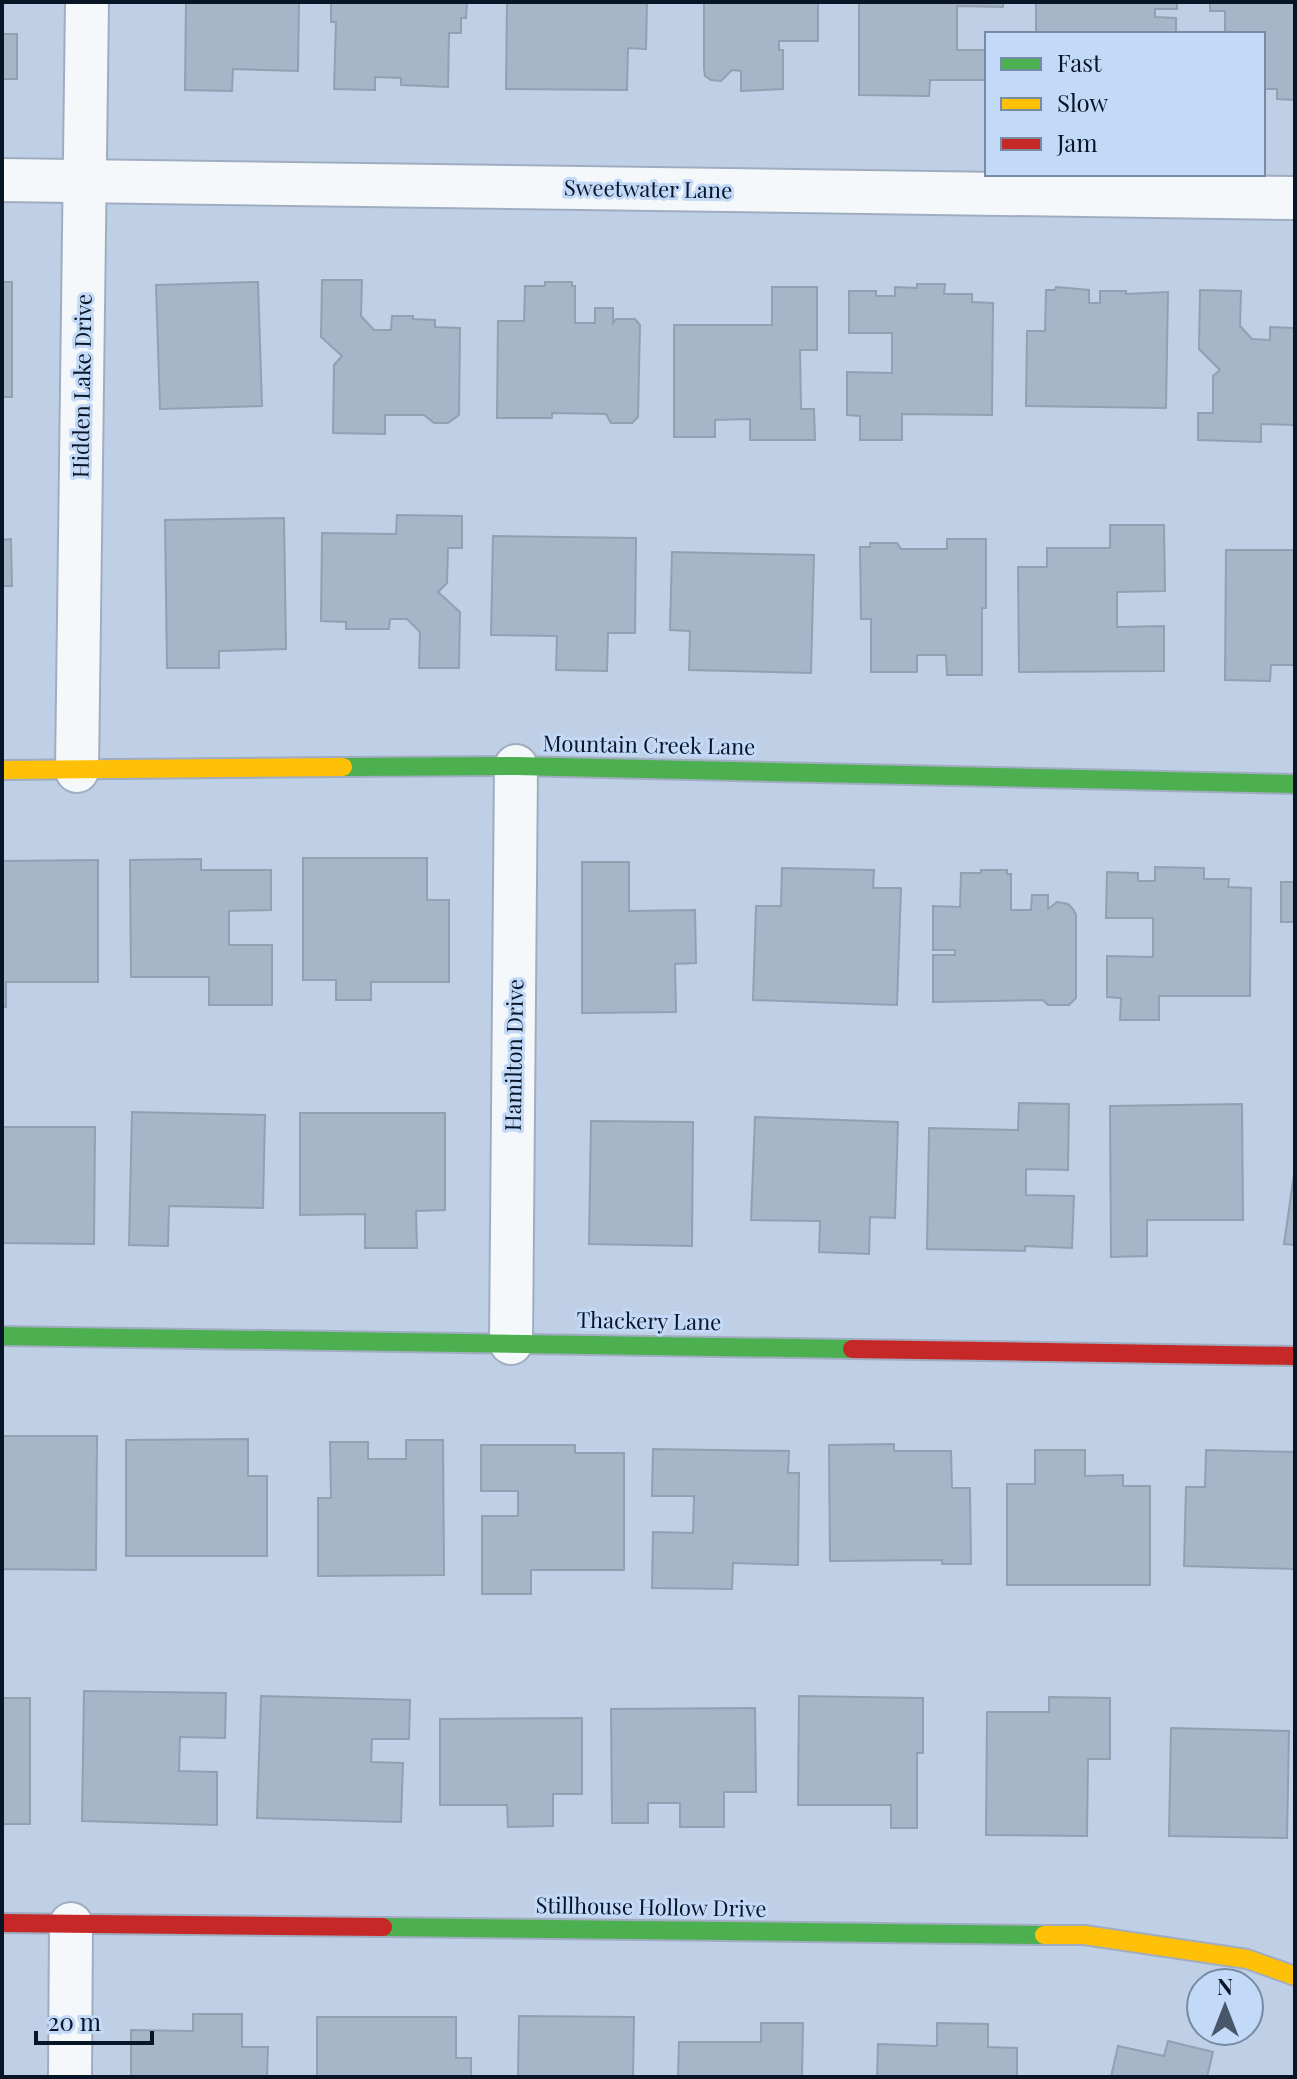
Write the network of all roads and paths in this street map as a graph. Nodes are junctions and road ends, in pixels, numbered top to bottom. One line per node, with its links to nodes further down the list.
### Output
1 (87, 2): 3 (street, Hidden Lake Drive)
2 (2, 180): 3 (street, Sweetwater Lane)
3 (84, 181): 4 (street, Sweetwater Lane); 7 (street, Hidden Lake Drive)
4 (1295, 198)
5 (516, 766): 7 (street, Mountain Creek Lane); 8 (street, Mountain Creek Lane); 10 (street, Hamilton Drive)
6 (2, 770): 7 (street, Mountain Creek Lane)
7 (77, 771)
8 (1295, 784)
9 (2, 1336): 10 (street, Thackery Lane)
10 (511, 1343): 11 (street, Thackery Lane)
11 (1295, 1356)
12 (2, 1923): 13 (street, Stillhouse Hollow Drive)
13 (71, 1924): 14 (street, Stillhouse Hollow Drive); 15 (street)
14 (1295, 1976)
15 (70, 2077)

